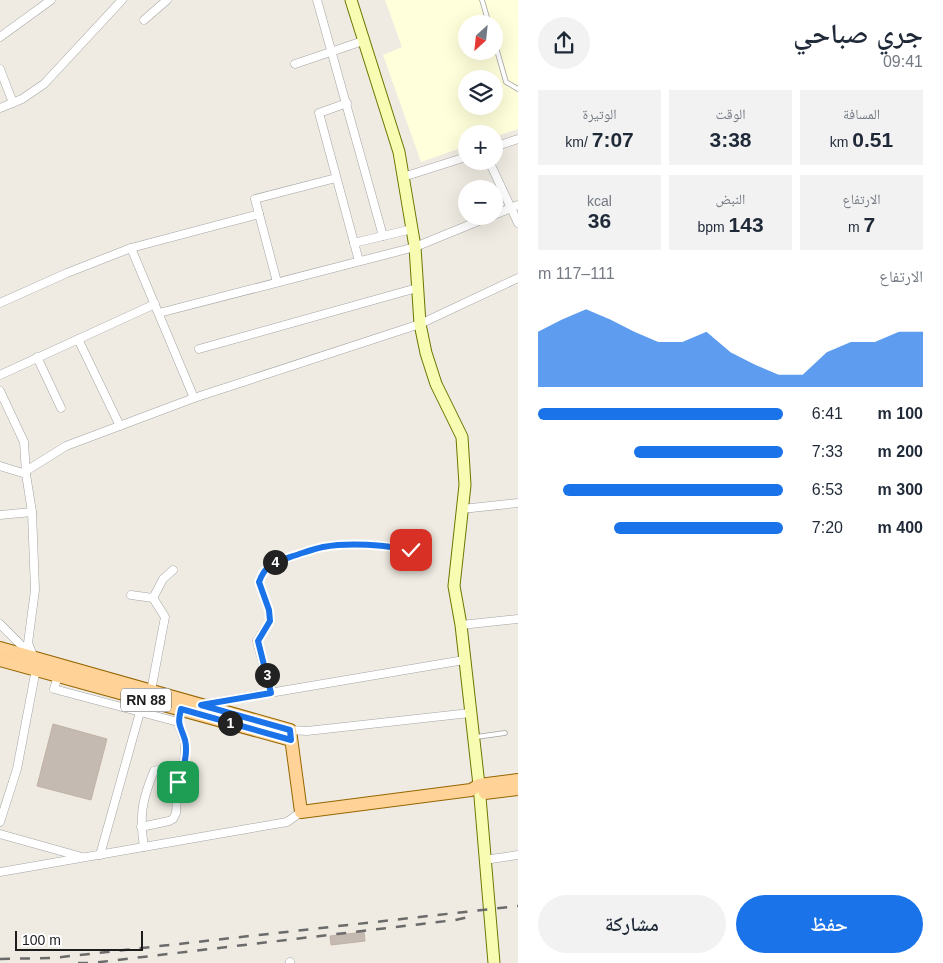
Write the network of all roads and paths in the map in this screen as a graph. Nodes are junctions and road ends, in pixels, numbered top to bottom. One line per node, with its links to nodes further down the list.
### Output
1 (51, 0): 9 (street)
2 (122, 0): 16 (street)
3 (167, 0): 8 (street)
4 (317, 0): 11 (street)
5 (351, 0): 10 (street)
6 (482, 0): 7 (lane)
7 (486, 15)
8 (144, 20)
9 (0, 37)
10 (363, 40): 11 (street); 23 (street)
11 (332, 51): 13 (street); 17 (street)
12 (500, 60): 15 (lane)
13 (295, 64)
14 (0, 69): 16 (street)
15 (518, 89)
16 (13, 103): 18 (street)
17 (347, 103): 24 (street); 30 (street)
18 (0, 108)
19 (518, 138): 20 (street)
20 (503, 144)
21 (458, 160): 23 (street)
22 (494, 170): 25 (street)
23 (403, 177): 29 (street)
24 (336, 178): 26 (street); 31 (street)
25 (514, 206): 27 (street)
26 (259, 214): 33 (street); 36 (street)
27 (518, 223)
28 (470, 225): 32 (street)
29 (412, 230): 30 (street); 32 (street)
30 (383, 236): 31 (street)
31 (354, 243): 34 (street)
32 (415, 247): 34 (street); 37 (street)
33 (131, 248): 38 (street); 39 (street)
34 (359, 262): 36 (street)
35 (518, 278): 41 (street)
36 (277, 282): 40 (street)
37 (417, 288): 41 (street); 43 (street)
38 (0, 303)
39 (155, 304): 40 (street); 42 (street)
40 (159, 314): 47 (street)
41 (420, 324): 47 (street); 53 (street)
42 (78, 339): 44 (street); 49 (street)
43 (199, 348)
44 (37, 357): 45 (street); 48 (street)
45 (0, 374)
46 (0, 391): 51 (street)
47 (194, 398): 49 (street)
48 (61, 408)
49 (120, 426): 51 (street)
50 (0, 466): 51 (street)
51 (26, 472): 54 (street)
52 (518, 503): 53 (street)
53 (462, 509): 62 (street)
54 (32, 512): 55 (street); 66 (street)
55 (0, 515)
56 (411, 550): 69 (street)
57 (173, 570): 59 (street)
58 (131, 595): 59 (street)
59 (154, 598): 68 (street)
60 (518, 618): 62 (street)
61 (0, 624): 66 (street)
62 (461, 625): 65 (street)
63 (0, 648): 66 (main road, RN 88)
64 (0, 660): 66 (main road, RN 88)
65 (464, 660): 69 (street); 73 (street)
66 (35, 664): 67 (main road, RN 88); 68 (main road, RN 88); 83 (street)
67 (58, 676): 71 (main road, RN 88); 72 (street)
68 (151, 691): 70 (main road, RN 88)
69 (271, 693): 70 (street)
70 (201, 705): 76 (main road, RN 88)
71 (181, 709): 74 (street); 76 (main road, RN 88)
72 (140, 712): 74 (street); 87 (street)
73 (470, 713): 76 (street); 77 (street)
74 (178, 722): 84 (street)
75 (506, 733): 77 (lane)
76 (290, 735): 82 (main road)
77 (473, 738): 80 (street)
78 (162, 770): 84 (street)
79 (518, 780): 80 (main road)
80 (476, 789): 81 (main road); 82 (main road); 90 (street)
81 (518, 789)
82 (301, 812): 86 (street)
83 (0, 822)
84 (141, 827): 86 (street)
85 (0, 834): 89 (street)
86 (144, 847): 87 (street)
87 (100, 855): 89 (street)
88 (518, 855): 90 (street)
89 (85, 857): 91 (street)
90 (484, 860): 92 (street)
91 (0, 872)
92 (494, 963)

